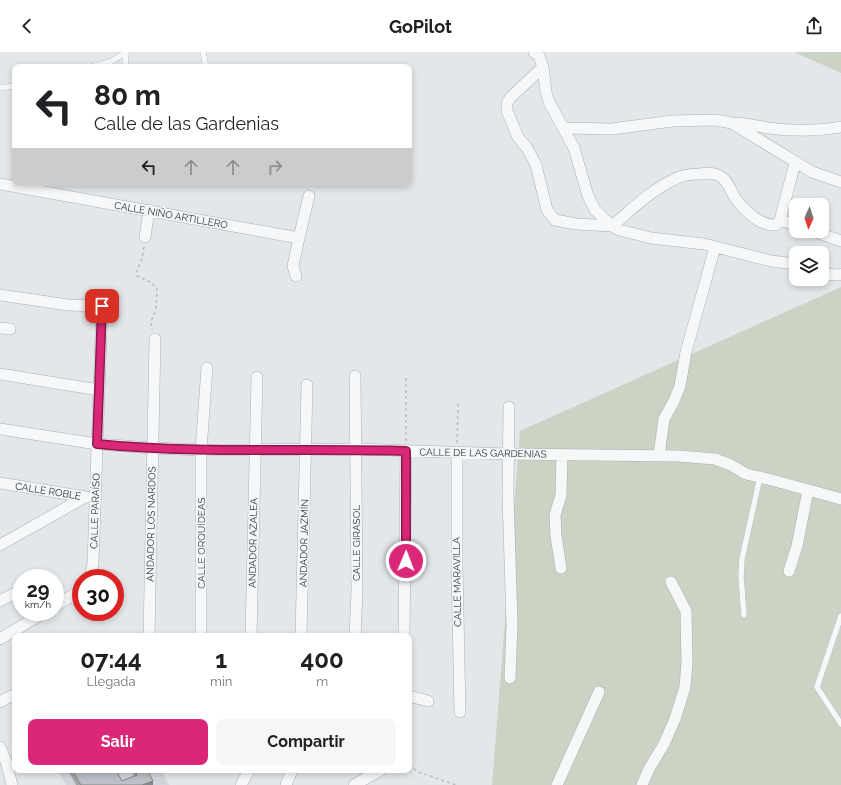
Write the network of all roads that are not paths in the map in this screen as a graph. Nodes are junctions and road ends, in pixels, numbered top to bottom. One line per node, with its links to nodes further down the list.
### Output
1 (203, 52): 6 (lane)
2 (534, 52): 7 (street)
3 (127, 53): 4 (lane); 5 (lane)
4 (102, 64)
5 (126, 64)
6 (205, 64)
7 (543, 67): 12 (street); 20 (street)
8 (12, 86): 9 (lane)
9 (0, 88)
10 (732, 123): 11 (street); 12 (street); 13 (street)
11 (841, 127)
12 (564, 128): 20 (street)
13 (795, 162): 14 (street); 18 (street)
14 (841, 182)
15 (0, 184): 17 (street, CALLE NIÑO ARTILLERO)
16 (309, 196): 23 (street)
17 (149, 210): 21 (street); 23 (street, CALLE NIÑO ARTILLERO)
18 (780, 220): 19 (street); 20 (street)
19 (789, 223)
20 (612, 226): 25 (street)
21 (145, 237)
22 (829, 237): 24 (street)
23 (298, 238): 29 (street)
24 (841, 241)
25 (714, 247): 26 (street); 50 (street)
26 (789, 263)
27 (829, 274): 28 (street)
28 (841, 274)
29 (296, 276)
30 (0, 295): 37 (street, CALLE PARAÍSO)
31 (155, 339): 41 (street, ANDADOR LOS NARDOS)
32 (207, 368): 44 (street, CALLE ORQUÍDEAS)
33 (0, 374): 37 (street)
34 (355, 376): 43 (street, CALLE GIRASOL)
35 (256, 377): 45 (street, ANDADOR AZALEA)
36 (307, 385): 42 (street, ANDADOR JAZMÍN)
37 (99, 390): 40 (street, CALLE PARAÍSO)
38 (509, 407): 48 (street)
39 (0, 429): 40 (street, CALLE DE LAS GARDENIAS)
40 (97, 444): 41 (street, CALLE DE LAS GARDENIAS); 54 (street, CALLE PARAÍSO)
41 (152, 448): 44 (street, CALLE DE LAS GARDENIAS); 66 (street, ANDADOR LOS NARDOS)
42 (306, 449): 43 (street, CALLE DE LAS GARDENIAS); 45 (street, CALLE DE LAS GARDENIAS); 69 (street, ANDADOR JAZMÍN)
43 (356, 449): 46 (street, CALLE DE LAS GARDENIAS); 70 (street, CALLE GIRASOL)
44 (201, 450): 45 (street, CALLE DE LAS GARDENIAS); 67 (street, CALLE ORQUÍDEAS)
45 (254, 450): 68 (street, ANDADOR AZALEA)
46 (406, 451): 47 (street, CALLE DE LAS GARDENIAS); 71 (street)
47 (457, 452): 48 (street, CALLE DE LAS GARDENIAS); 79 (street, CALLE MARAVILLA)
48 (508, 454): 49 (street, CALLE DE LAS GARDENIAS); 73 (street)
49 (562, 455): 50 (street, CALLE DE LAS GARDENIAS); 57 (street)
50 (659, 455): 51 (street, CALLE DE LAS GARDENIAS)
51 (760, 477): 53 (street, CALLE DE LAS GARDENIAS); 63 (lane)
52 (0, 483): 54 (street, CALLE ROBLE)
53 (808, 490): 55 (street, CALLE DE LAS GARDENIAS); 59 (street)
54 (90, 498): 56 (street); 58 (street, CALLE PARAÍSO)
55 (841, 499)
56 (3, 541)
57 (561, 568)
58 (92, 569)
59 (789, 571)
60 (671, 582): 91 (street)
61 (12, 595): 62 (street)
62 (0, 601)
63 (744, 615)
64 (841, 616): 80 (lane)
65 (30, 621): 72 (street)
66 (149, 633)
67 (201, 633)
68 (251, 633)
69 (301, 633)
70 (355, 633)
71 (404, 633)
72 (0, 639)
73 (510, 678)
74 (600, 692): 90 (street)
75 (12, 696): 78 (street)
76 (412, 697): 77 (street)
77 (428, 700)
78 (0, 702)
79 (460, 712)
80 (841, 724)
81 (0, 747): 82 (street)
82 (7, 760): 86 (street)
83 (248, 773): 87 (street)
84 (291, 773): 88 (street)
85 (376, 773): 89 (street)
86 (12, 785)
87 (241, 785)
88 (286, 785)
89 (354, 785)
90 (557, 785)
91 (642, 785)

